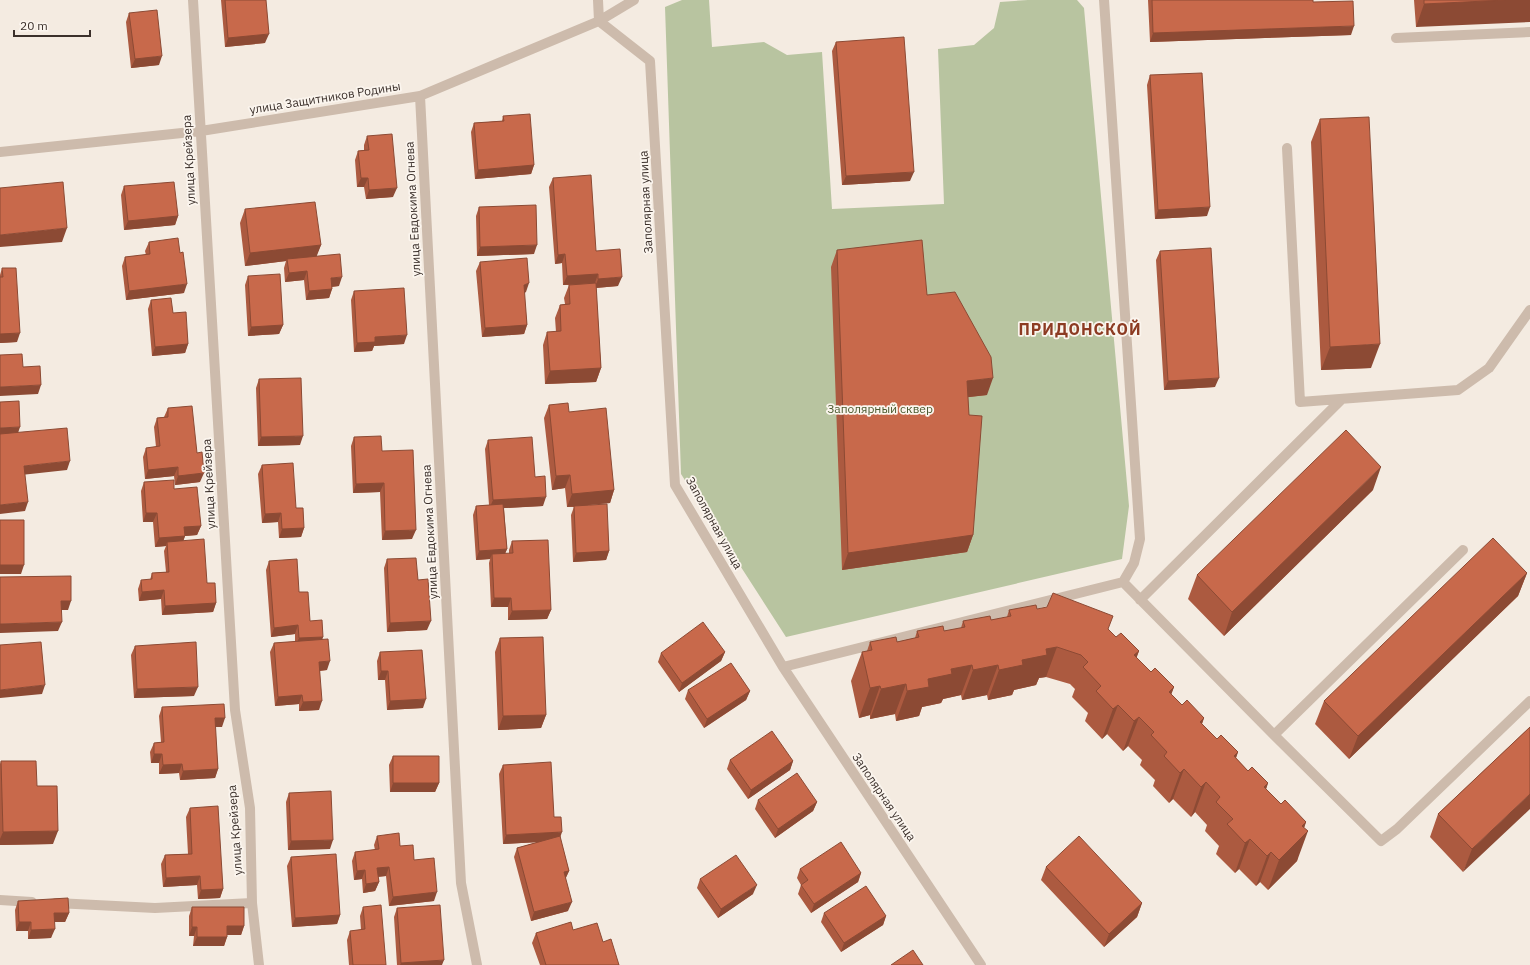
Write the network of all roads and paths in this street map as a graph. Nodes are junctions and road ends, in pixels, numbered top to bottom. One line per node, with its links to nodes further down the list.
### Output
1 (192, 0): 9 (street, улица Крейзера)
2 (598, 0): 5 (street)
3 (634, 0): 5 (street, улица Защитников Родины)
4 (1104, 0): 15 (street)
5 (599, 21): 8 (street, улица Защитников Родины); 17 (street, Заполярная улица)
6 (1530, 32): 7 (street)
7 (1396, 38)
8 (420, 96): 9 (street, улица Защитников Родины); 23 (street, улица Евдокима Огнева)
9 (201, 131): 11 (street, улица Защитников Родины); 21 (street, улица Крейзера)
10 (1287, 148): 13 (street)
11 (0, 152)
12 (1530, 310): 13 (street)
13 (1342, 399): 16 (street)
14 (1463, 550): 19 (street)
15 (1123, 582): 16 (street); 17 (street)
16 (1140, 600): 19 (street)
17 (783, 667): 24 (street, Заполярная улица)
18 (1530, 701): 19 (street)
19 (1274, 735)
20 (0, 900): 21 (street)
21 (252, 903): 22 (street, улица Крейзера)
22 (259, 965)
23 (477, 965)
24 (981, 965)

